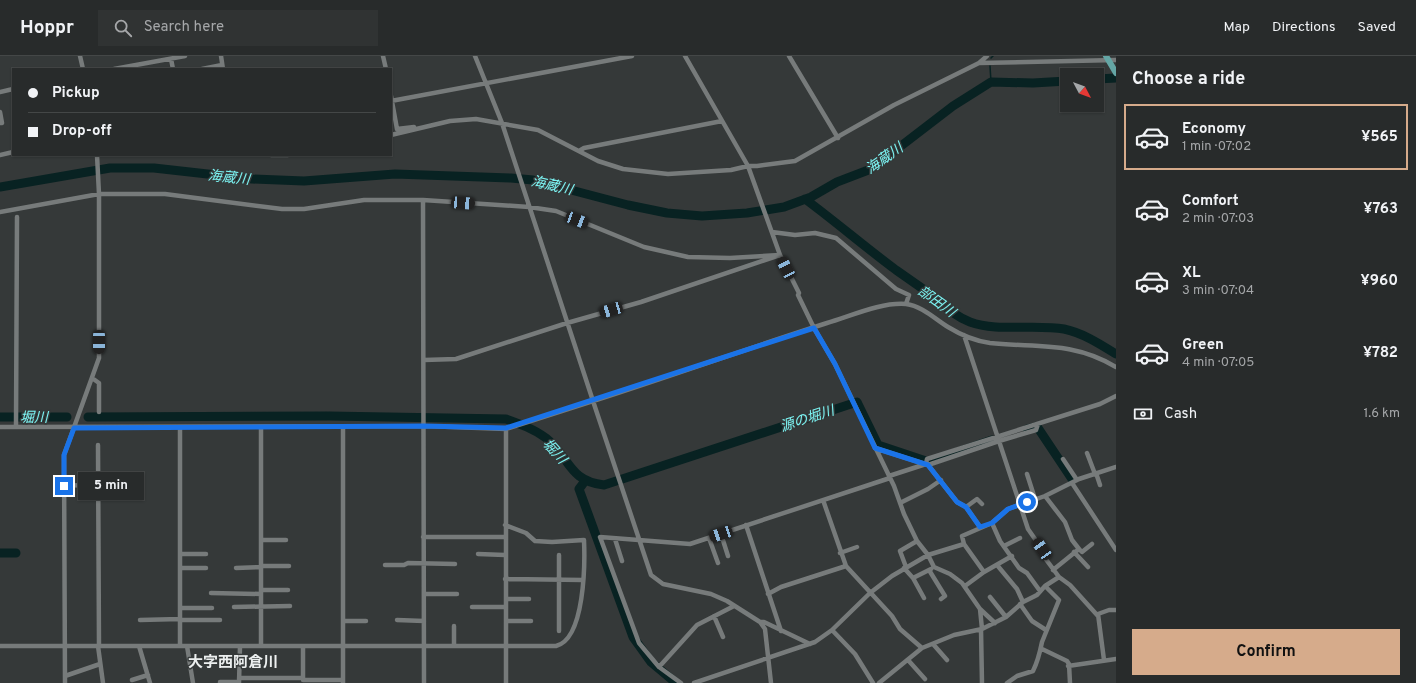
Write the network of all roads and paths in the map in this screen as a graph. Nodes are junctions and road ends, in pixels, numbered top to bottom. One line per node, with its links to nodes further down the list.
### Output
1 (80, 56): 17 (street)
2 (185, 56): 11 (street)
3 (221, 56): 16 (street)
4 (383, 56): 22 (street)
5 (475, 56): 24 (street)
6 (632, 56): 24 (street)
7 (685, 56): 30 (street)
8 (789, 56): 35 (street)
9 (988, 56): 15 (street)
10 (1106, 56): 23 (main road)
11 (171, 58): 14 (street); 20 (street)
12 (1057, 58): 13 (street); 15 (street)
13 (1116, 60)
14 (147, 63): 18 (street); 19 (street)
15 (979, 63): 35 (street)
16 (223, 67): 21 (street)
17 (82, 68)
18 (120, 68)
19 (148, 68)
20 (173, 68)
21 (212, 68)
22 (386, 68)
23 (1116, 73)
24 (487, 84): 27 (street); 32 (street)
25 (12, 89): 26 (street)
26 (0, 92)
27 (392, 100)
28 (392, 105): 33 (street)
29 (0, 112): 31 (street)
30 (722, 121): 36 (street); 40 (street)
31 (0, 123)
32 (502, 123): 33 (street); 36 (street); 43 (street)
33 (425, 127): 34 (street)
34 (392, 135)
35 (838, 138): 40 (street)
36 (579, 151): 40 (street)
37 (12, 152): 38 (street)
38 (0, 155)
39 (97, 156): 41 (street)
40 (748, 166): 46 (street)
41 (99, 194): 42 (street); 44 (street); 54 (street)
42 (423, 200): 43 (street); 52 (street)
43 (529, 207): 47 (street); 49 (street)
44 (0, 212)
45 (17, 217): 60 (street)
46 (772, 231): 47 (street); 48 (street)
47 (780, 255): 49 (street); 50 (street)
48 (906, 304): 50 (street); 51 (street)
49 (567, 323): 52 (street); 56 (street)
50 (814, 328): 56 (street); 69 (street)
51 (964, 336): 53 (street); 67 (street)
52 (424, 360): 59 (street)
53 (1116, 367)
54 (92, 378): 57 (street); 64 (street)
55 (1116, 396): 58 (street)
56 (593, 401): 66 (street); 101 (street)
57 (99, 412)
58 (1038, 424): 67 (street); 67 (street)
59 (424, 425): 63 (street); 66 (street); 94 (street)
60 (16, 426): 61 (street); 64 (street)
61 (0, 427)
62 (261, 427): 63 (street); 65 (street); 99 (street)
63 (343, 427): 174 (street)
64 (74, 428): 65 (street); 79 (street)
65 (180, 428): 110 (street)
66 (506, 428): 90 (street)
67 (998, 439): 72 (street); 87 (street)
68 (98, 445): 80 (street)
69 (875, 448): 72 (street); 76 (street)
70 (1088, 453): 75 (street)
71 (1063, 459): 78 (street)
72 (927, 463): 76 (street); 77 (street)
73 (1116, 467): 75 (street)
74 (1027, 474): 83 (street)
75 (1095, 474): 78 (street); 81 (street)
76 (890, 477): 84 (street); 85 (street)
77 (941, 480): 85 (street); 88 (street)
78 (1074, 481): 82 (street); 108 (street)
79 (64, 486): 80 (street); 193 (street)
80 (98, 486): 194 (street)
81 (1100, 486)
82 (1045, 496): 83 (street); 107 (street)
83 (1035, 499): 87 (street)
84 (823, 500): 91 (street); 109 (street)
85 (900, 503): 102 (street)
86 (982, 504): 88 (street)
87 (1020, 505): 89 (street); 134 (street)
88 (966, 507): 92 (street)
89 (992, 523): 92 (street); 105 (street)
90 (506, 525): 95 (street); 140 (street)
91 (746, 525): 93 (street); 150 (street)
92 (980, 527): 103 (street)
93 (721, 534): 96 (street); 116 (street)
94 (423, 537): 95 (street); 119 (street)
95 (506, 537): 113 (street)
96 (709, 538): 101 (street); 120 (street)
97 (1020, 538): 105 (street)
98 (615, 539): 101 (street); 118 (street); 212 (street)
99 (261, 540): 100 (street); 124 (street)
100 (286, 540)
101 (640, 540): 158 (street)
102 (917, 541): 115 (street); 132 (street)
103 (964, 544): 115 (street); 135 (street)
104 (1092, 544): 107 (street)
105 (1004, 546): 117 (street)
106 (857, 547): 109 (street)
107 (1076, 550): 127 (street); 134 (street)
108 (1116, 550)
109 (840, 553): 126 (street)
110 (180, 554): 111 (street); 129 (street)
111 (206, 554)
112 (478, 554): 113 (street)
113 (506, 555): 138 (street)
114 (559, 555): 139 (street)
115 (928, 555): 128 (street); 132 (street)
116 (728, 556)
117 (1012, 556): 123 (street); 144 (street)
118 (622, 561)
119 (423, 563): 121 (street); 122 (street); 148 (street)
120 (718, 563)
121 (455, 564)
122 (386, 565)
123 (997, 565): 135 (street); 156 (street)
124 (261, 566): 125 (street); 131 (street); 145 (street)
125 (289, 566)
126 (846, 566): 146 (street); 150 (street)
127 (1088, 566)
128 (934, 567): 133 (street); 141 (street)
129 (180, 568): 130 (street); 163 (street)
130 (206, 568)
131 (236, 568)
132 (905, 568): 137 (street); 146 (street)
133 (929, 570): 137 (street); 155 (street)
134 (1053, 570): 136 (street)
135 (984, 572): 141 (street)
136 (1059, 577): 142 (street); 168 (street)
137 (913, 578): 151 (street)
138 (505, 579): 139 (street); 153 (street)
139 (559, 579): 140 (street); 185 (street)
140 (583, 580): 191 (street)
141 (965, 586): 165 (street)
142 (1045, 586): 144 (street); 184 (street)
143 (288, 590): 145 (street)
144 (1040, 591): 156 (street)
145 (261, 592): 147 (street); 160 (street)
146 (870, 593): 183 (street); 203 (street)
147 (211, 594)
148 (424, 594): 149 (street); 176 (street)
149 (457, 594)
150 (768, 594): 186 (street)
151 (924, 598)
152 (990, 598): 169 (street)
153 (506, 599): 154 (street); 162 (street)
154 (528, 599)
155 (941, 599)
156 (1022, 603): 169 (street); 184 (street)
157 (290, 606): 160 (street)
158 (734, 606): 167 (street); 179 (street)
159 (234, 607): 160 (street)
160 (261, 607): 199 (street)
161 (472, 607): 162 (street)
162 (506, 607): 177 (street)
163 (180, 608): 164 (street); 171 (street)
164 (212, 608)
165 (980, 609): 180 (street); 182 (street)
166 (1116, 610): 168 (street)
167 (714, 616): 187 (street); 212 (street)
168 (1098, 616): 209 (street)
169 (1006, 617): 180 (street)
170 (140, 620): 171 (street)
171 (180, 620): 172 (street); 196 (street)
172 (220, 620)
173 (397, 620): 176 (street)
174 (343, 621): 175 (street); 201 (street)
175 (366, 621)
176 (424, 621): 190 (street)
177 (506, 621): 178 (street); 191 (street)
178 (531, 621)
179 (760, 622): 186 (street); 205 (street)
180 (995, 623): 182 (street)
181 (454, 626): 202 (street)
182 (982, 629): 189 (street); 232 (street)
183 (832, 630): 188 (street); 230 (street)
184 (1046, 630): 204 (street)
185 (559, 631)
186 (780, 631): 188 (street)
187 (724, 637)
188 (810, 644): 205 (street)
189 (933, 644): 203 (street); 208 (street)
190 (424, 645): 201 (street); 202 (street); 225 (street)
191 (506, 645): 202 (street); 226 (street)
192 (0, 646): 193 (street)
193 (66, 646): 194 (street); 214 (street)
194 (98, 646): 195 (street); 210 (street)
195 (139, 646): 196 (street); 213 (street)
196 (180, 646): 197 (street)
197 (187, 646): 198 (street); 224 (street)
198 (240, 646): 199 (street); 218 (street)
199 (261, 646): 200 (street)
200 (303, 646): 201 (street); 217 (street)
201 (343, 646): 220 (street)
202 (454, 646)
203 (922, 648): 207 (street)
204 (1042, 649): 211 (street); 233 (street)
205 (769, 658): 228 (street); 229 (street)
206 (1116, 659): 209 (street)
207 (908, 660): 215 (street); 231 (street)
208 (947, 660)
209 (1104, 660): 211 (street)
210 (100, 664): 214 (street); 222 (street)
211 (1068, 666): 234 (street)
212 (659, 667): 227 (street)
213 (148, 675): 216 (street); 223 (street)
214 (65, 676): 221 (street)
215 (925, 679)
216 (132, 680)
217 (303, 680): 218 (street); 220 (street)
218 (239, 681): 219 (street)
219 (220, 682)
220 (343, 682)
221 (66, 683)
222 (103, 683)
223 (150, 683)
224 (193, 683)
225 (424, 683)
226 (506, 683)
227 (680, 683)
228 (694, 683)
229 (771, 683)
230 (873, 683)
231 (879, 683)
232 (982, 683)
233 (1007, 683)
234 (1070, 683)

